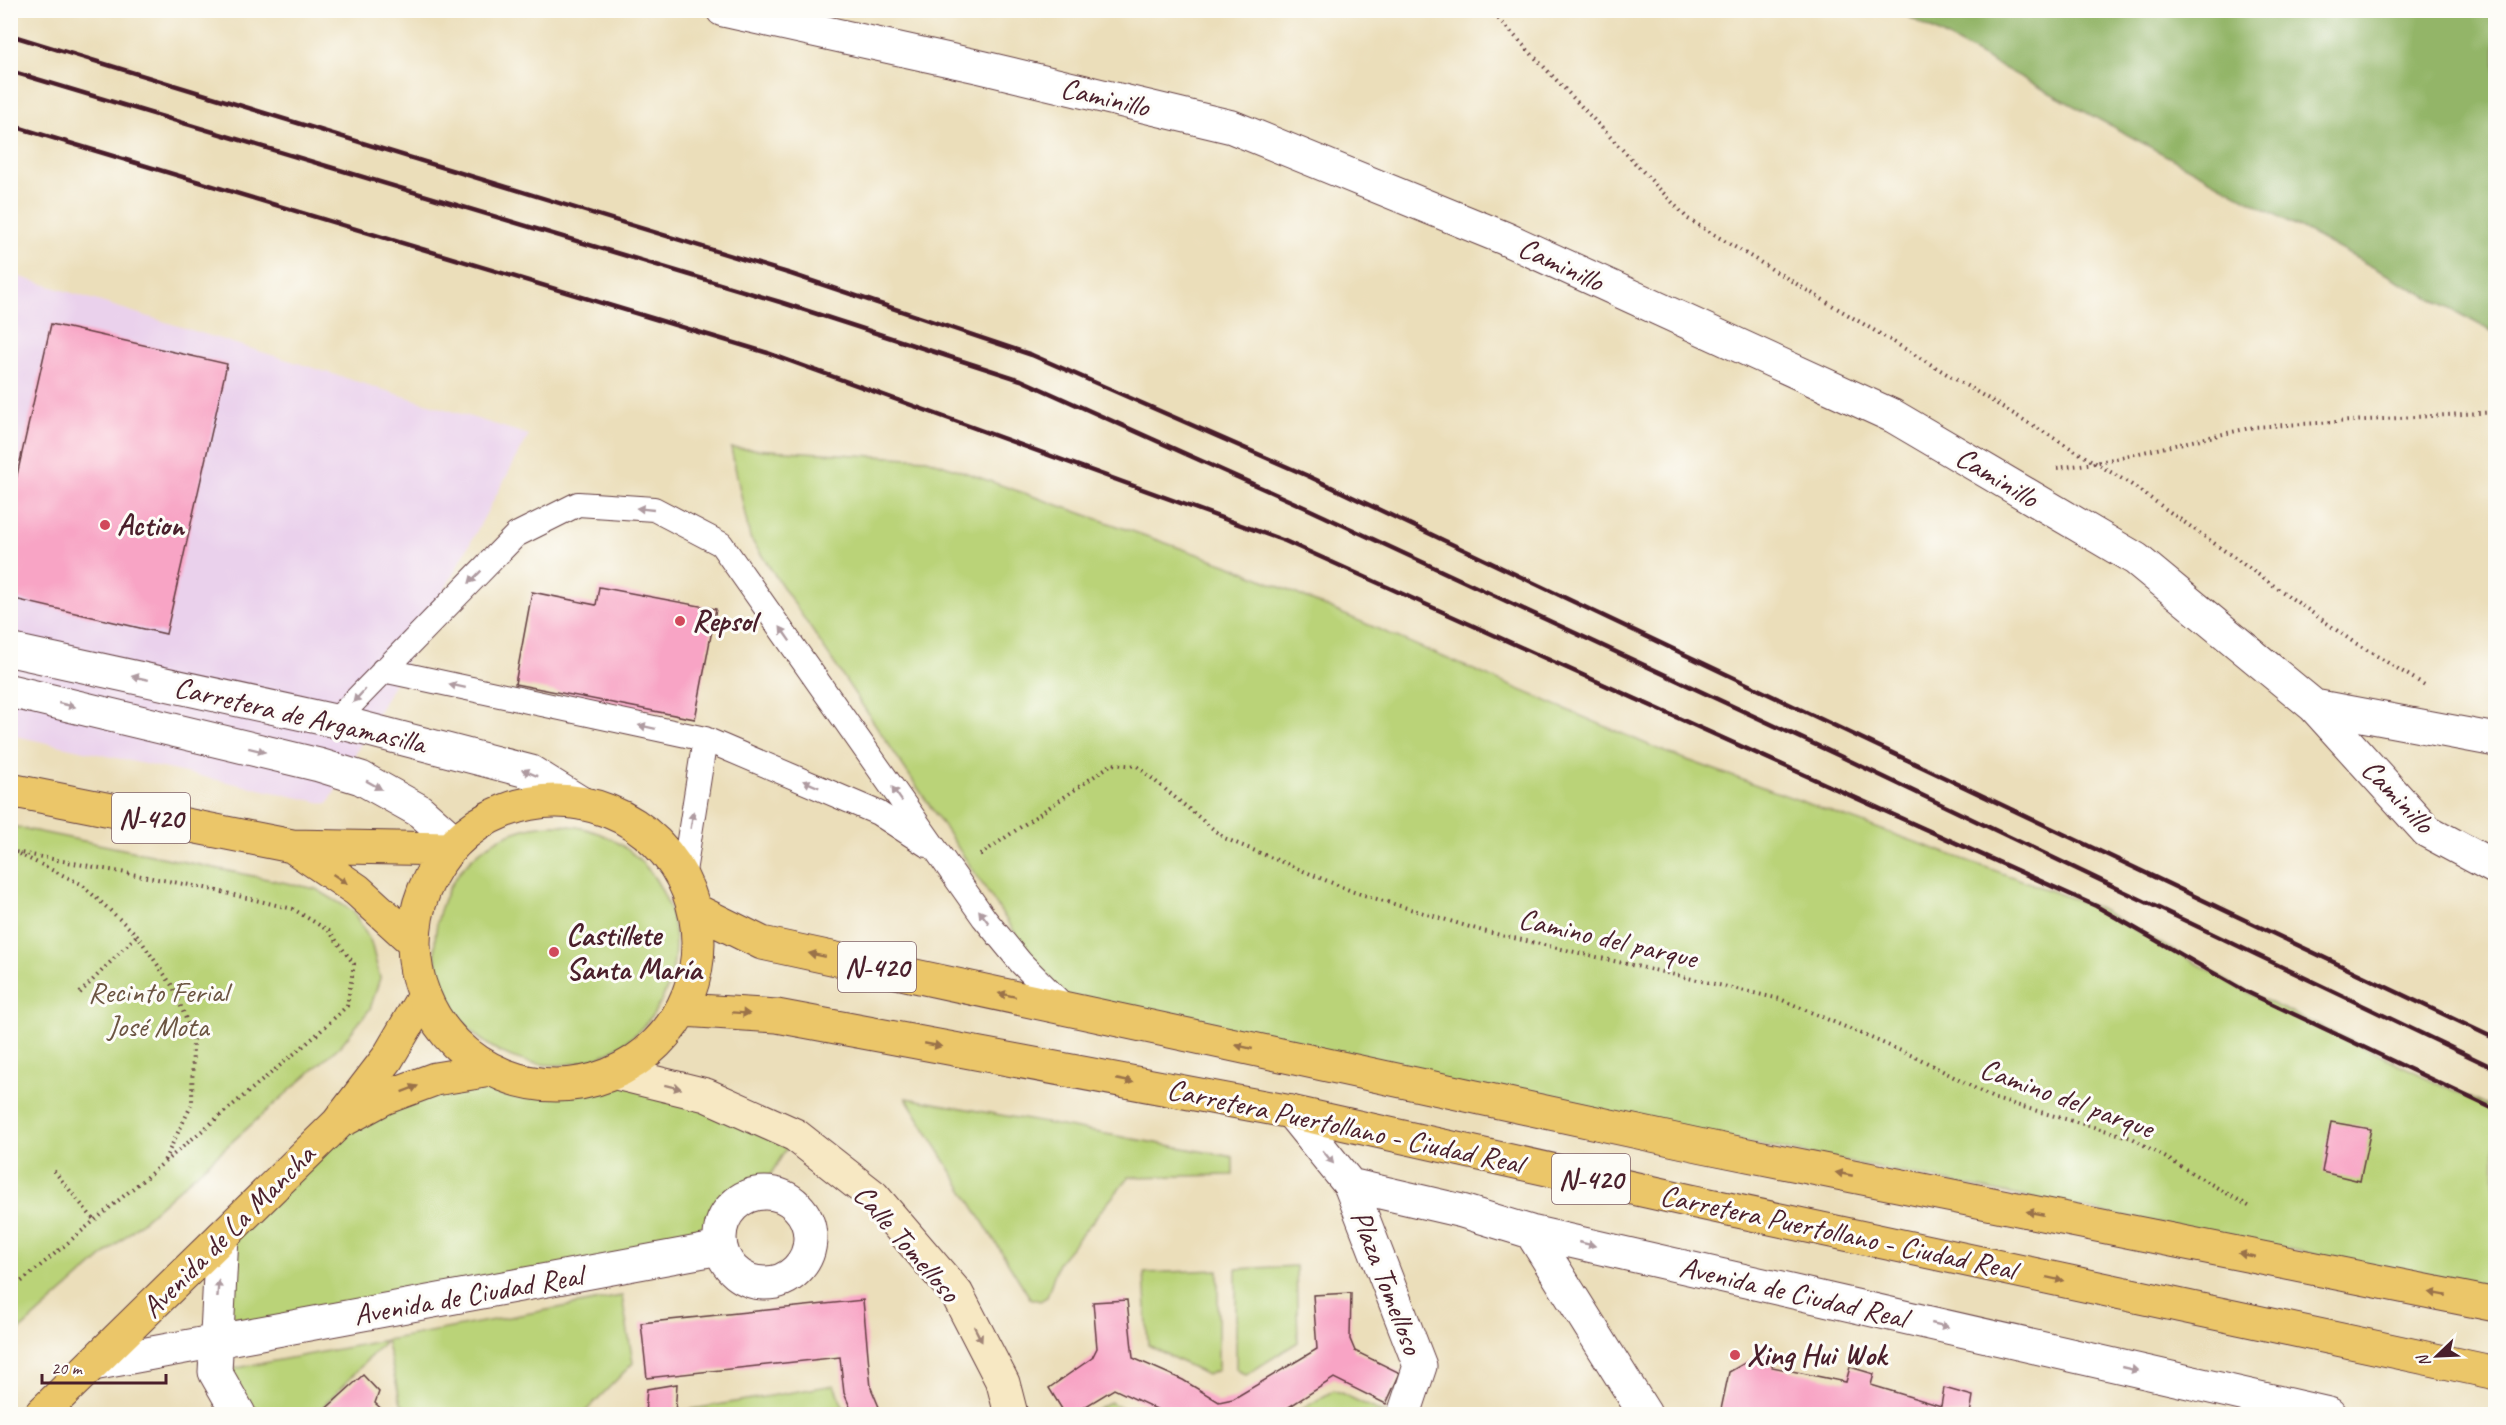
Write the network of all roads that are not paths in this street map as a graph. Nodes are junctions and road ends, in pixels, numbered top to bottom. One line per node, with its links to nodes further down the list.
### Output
1 (723, 10): 5 (street, Caminillo)
2 (10, 650): 6 (street, Carretera de Argamasilla, one-way to 2)
3 (383, 670): 6 (lane, one-way to 6); 7 (lane, one-way to 3); 13 (lane, one-way to 3)
4 (10, 691): 12 (street, Carretera de Argamasilla, one-way to 12)
5 (2314, 706): 8 (street, Caminillo); 14 (street, Caminillo)
6 (335, 721): 10 (street, Carretera de Argamasilla, one-way to 6)
7 (705, 739): 13 (lane, one-way to 7); 15 (lane, one-way to 7)
8 (2496, 740)
9 (10, 790): 11 (main road, N-420)
10 (581, 803): 12 (main road); 15 (main road)
11 (292, 846): 12 (main road, N-420); 17 (main road, N-420, one-way to 17)
12 (452, 846): 17 (main road)
13 (937, 851): 19 (lane, one-way to 13)
14 (2496, 868)
15 (683, 878): 16 (main road)
16 (695, 909): 19 (main road, Carretera Puertollano - Ciudad Real / N-420, one-way to 16); 20 (main road)
17 (414, 942): 18 (main road)
18 (424, 996): 21 (main road); 24 (main road, Avenida de La Mancha)
19 (1065, 1007): 29 (main road, Carretera Puertollano - Ciudad Real / N-420, one-way to 19)
20 (683, 1010): 22 (main road); 23 (main road, Carretera Puertollano - Ciudad Real / N-420, one-way to 23)
21 (491, 1070): 22 (main road); 24 (main road, Avenida de La Mancha, one-way to 21)
22 (616, 1073): 35 (main road, Calle Tomelloso, one-way to 35)
23 (1291, 1112): 25 (street, one-way to 25); 32 (main road, Carretera Puertollano - Ciudad Real / N-420, one-way to 32)
24 (338, 1123): 27 (main road, Avenida de La Mancha)
25 (1350, 1185): 26 (street, Avenida de Ciudad Real); 36 (street, Plaza Tomelloso)
26 (1531, 1232): 37 (street); 38 (street, Avenida de Ciudad Real, one-way to 38)
27 (222, 1238): 30 (street, one-way to 27); 31 (main road, Avenida de La Mancha)
28 (720, 1248): 30 (street, Avenida de Ciudad Real)
29 (2496, 1305)
30 (215, 1341): 31 (street, Avenida de Ciudad Real); 34 (street)
31 (93, 1364): 33 (main road, Avenida de La Mancha)
32 (2496, 1373)
33 (41, 1414)
34 (239, 1414)
35 (1011, 1414)
36 (1404, 1414)
37 (1645, 1414)
38 (2330, 1414)

